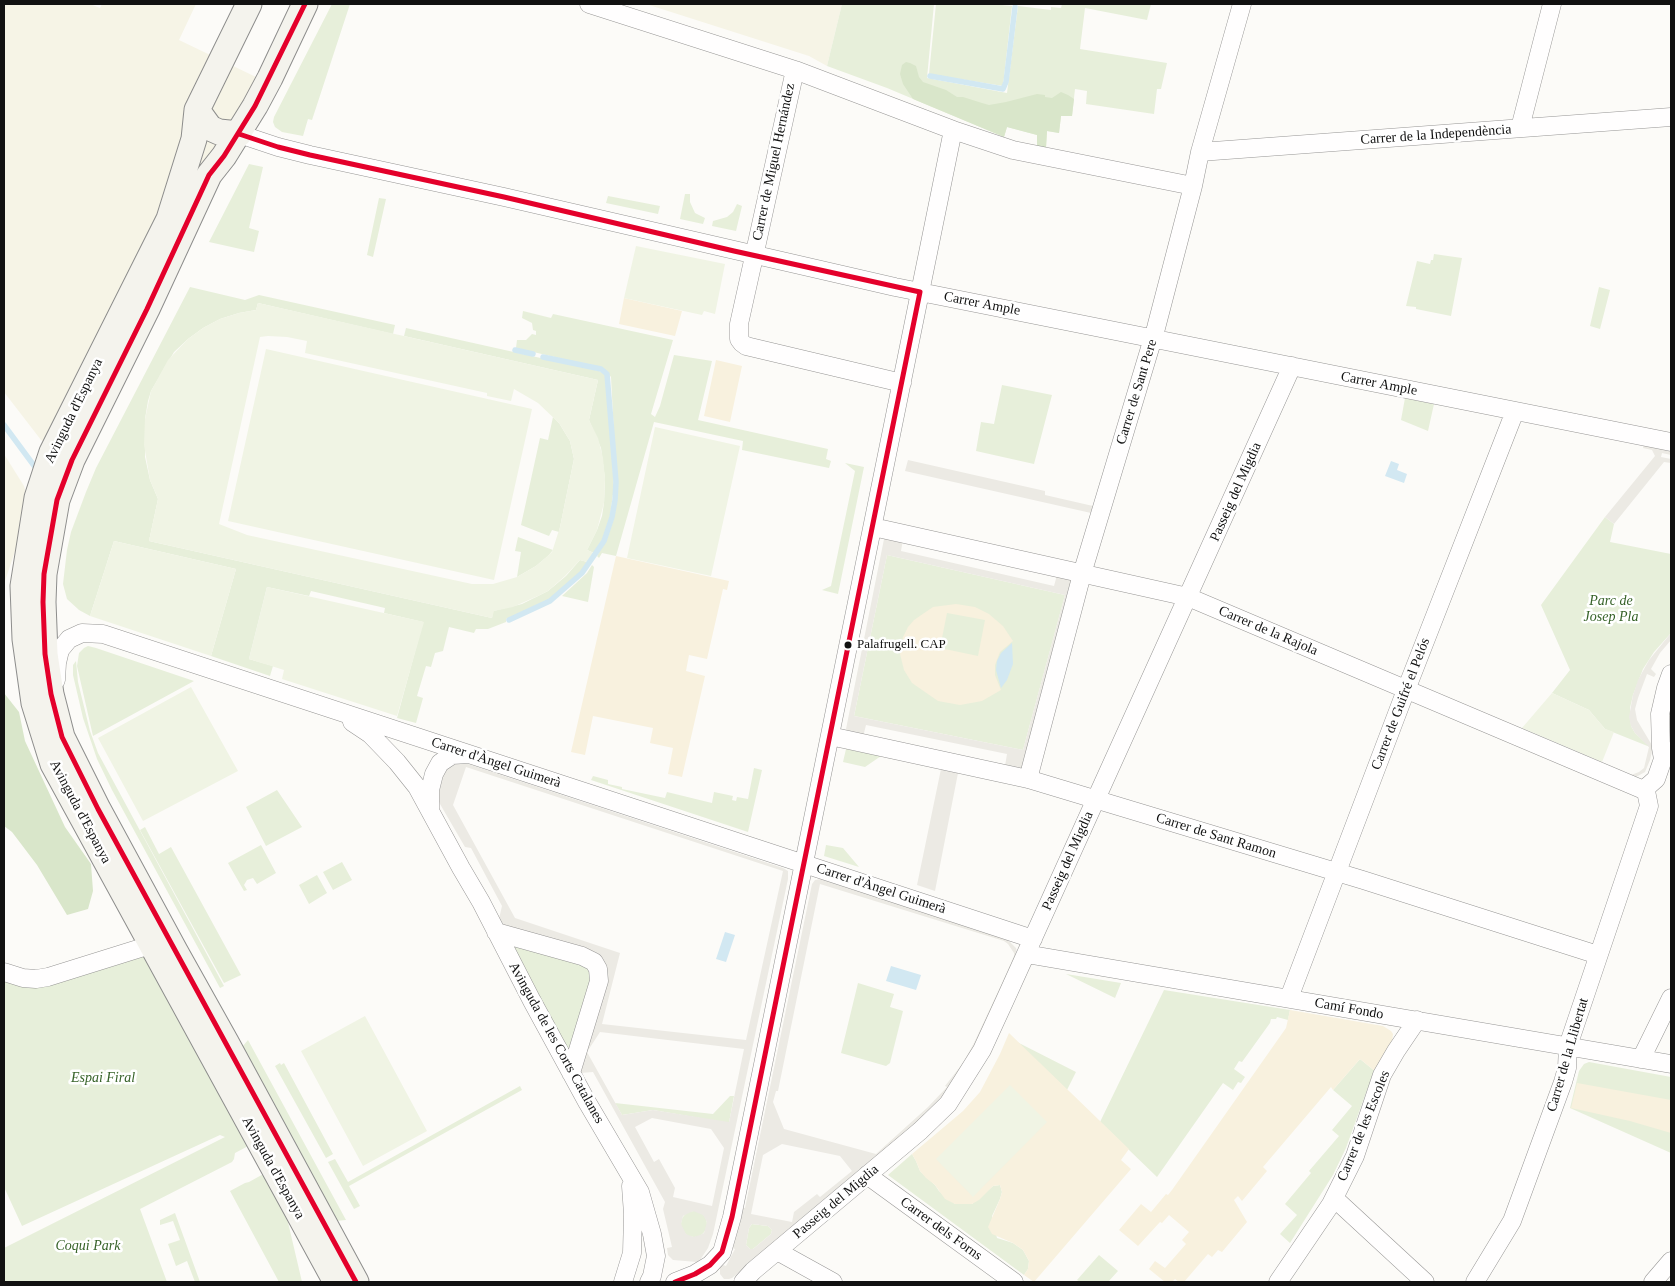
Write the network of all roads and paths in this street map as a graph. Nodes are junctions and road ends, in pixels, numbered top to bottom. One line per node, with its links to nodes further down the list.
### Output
1 (249, 4): 7 (main road, Avinguda d'Espanya)
2 (305, 4): 11 (main road, Avinguda d'Espanya)
3 (589, 4): 6 (street)
4 (1242, 4): 12 (street, Carrer de Sant Pere)
5 (1552, 4): 9 (street)
6 (795, 70): 10 (street); 14 (street, Carrer de Miguel Hernández)
7 (197, 110): 11 (main road); 40 (main road, Avinguda d'Espanya)
8 (1671, 117): 9 (street, Carrer de la Independència)
9 (1520, 128): 12 (street, Carrer de la Independència)
10 (953, 130): 13 (street); 15 (street)
11 (239, 134): 14 (street, Carrer Ample); 30 (main road, Avinguda d'Espanya)
12 (1200, 152): 13 (street, Carrer de Sant Pere)
13 (1193, 186): 16 (street, Carrer de Sant Pere)
14 (754, 255): 15 (street, Carrer Ample); 18 (street, Carrer de Miguel Hernández)
15 (920, 292): 16 (street, Carrer Ample); 18 (street)
16 (1153, 338): 17 (street, Carrer Ample); 22 (street, Carrer de Sant Pere)
17 (1292, 366): 19 (street, Carrer Ample); 23 (street, Passeig del Migdia)
18 (902, 383): 21 (street)
19 (1515, 411): 20 (street, Carrer Ample); 25 (street, Carrer de Guifré el Pelós)
20 (1671, 442)
21 (873, 527): 22 (street, Carrer de la Rajola); 28 (street)
22 (1082, 574): 23 (street, Carrer de la Rajola); 33 (street, Carrer de Sant Pere)
23 (1188, 597): 25 (street, Carrer de la Rajola); 35 (street, Passeig del Migdia)
24 (1671, 674): 26 (street)
25 (1406, 690): 34 (street, Carrer de la Rajola); 38 (street, Carrer de Guifré el Pelós)
26 (1667, 701): 32 (street)
27 (318, 705): 30 (street, Carrer d'Àngel Guimerà); 31 (street, Carrer d'Àngel Guimerà); 36 (street, Avinguda de les Corts Catalanes)
28 (830, 736): 33 (street, Carrer de Sant Ramon); 37 (street)
29 (1671, 741): 32 (street)
30 (69, 749): 57 (main road, Avinguda d'Espanya)
31 (469, 754): 36 (street); 37 (street, Carrer d'Àngel Guimerà)
32 (1664, 771): 34 (street)
33 (1028, 779): 35 (street, Carrer de Sant Ramon)
34 (1646, 791): 42 (street, Carrer de la Llibertat)
35 (1096, 799): 38 (street, Carrer de Sant Ramon); 41 (street, Passeig del Migdia)
36 (430, 812): 39 (street, Avinguda de les Corts Catalanes)
37 (804, 864): 41 (street, Carrer d'Àngel Guimerà); 60 (street)
38 (1336, 872): 42 (street, Carrer de Sant Ramon); 44 (street, Carrer de Guifré el Pelós)
39 (496, 932): 50 (street, Avinguda de les Corts Catalanes); 50 (street)
40 (151, 944): 43 (street); 56 (main road, Avinguda d'Espanya)
41 (1029, 946): 44 (street, Camí Fondo); 52 (street, Passeig del Migdia)
42 (1598, 954): 47 (street, Carrer de la Llibertat)
43 (4, 972)
44 (1288, 998): 46 (street, Camí Fondo)
45 (1671, 998): 48 (street)
46 (1417, 1020): 47 (street, Camí Fondo); 53 (street, Carrer de les Escoles)
47 (1568, 1046): 48 (street, Camí Fondo); 66 (street, Carrer de la Llibertat)
48 (1641, 1059): 49 (street, Camí Fondo)
49 (1671, 1064)
50 (571, 1073): 51 (street, Avinguda de les Corts Catalanes)
51 (623, 1164): 58 (street); 59 (street, Avinguda de les Corts Catalanes)
52 (867, 1176): 54 (street, Passeig del Migdia); 63 (street, Carrer dels Forns)
53 (1334, 1198): 64 (street, Carrer de les Escoles); 65 (street)
54 (778, 1251): 61 (street, Passeig del Migdia); 62 (street)
55 (1671, 1262): 67 (street)
56 (336, 1282)
57 (356, 1282)
58 (623, 1282)
59 (649, 1282)
60 (675, 1282)
61 (743, 1282)
62 (833, 1282)
63 (1014, 1282)
64 (1278, 1282)
65 (1425, 1282)
66 (1475, 1282)
67 (1654, 1282)

